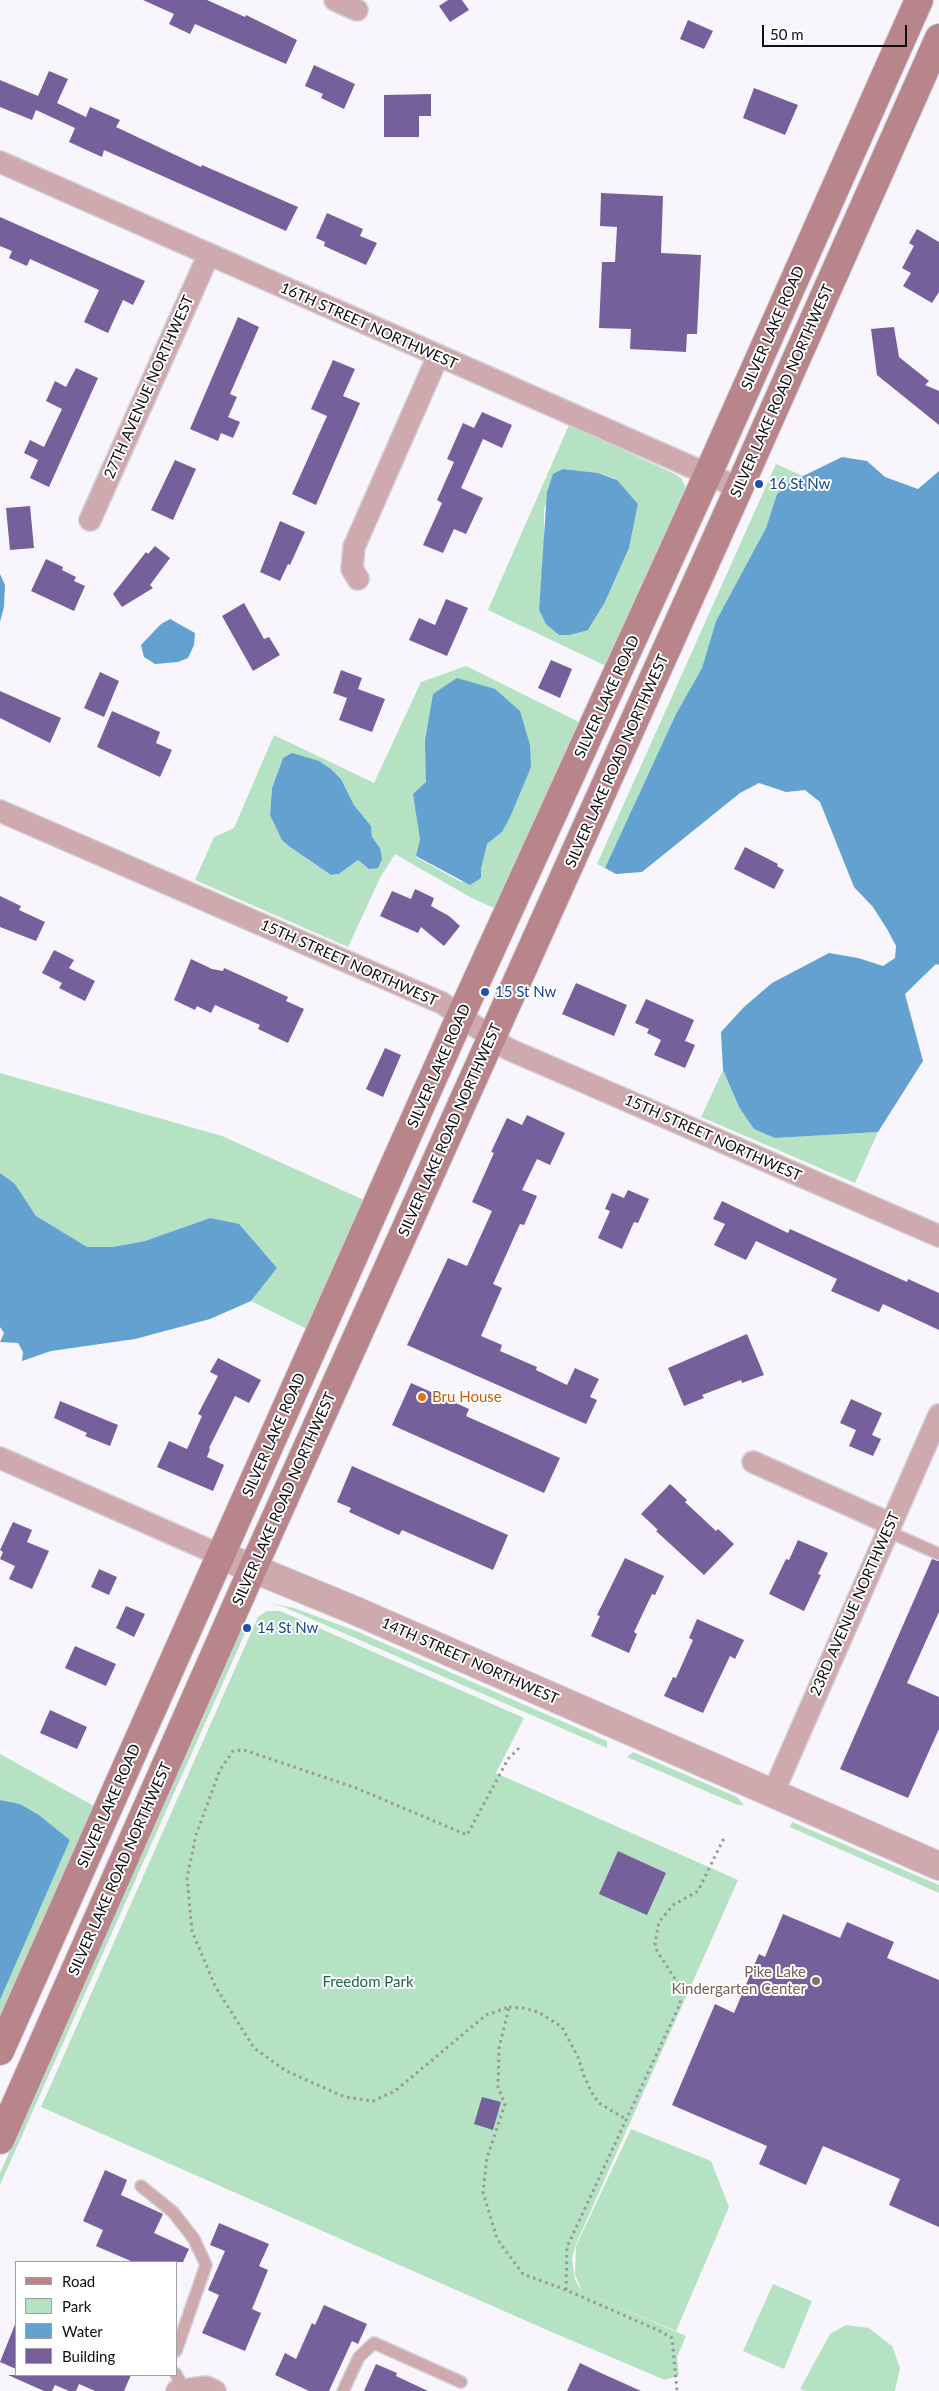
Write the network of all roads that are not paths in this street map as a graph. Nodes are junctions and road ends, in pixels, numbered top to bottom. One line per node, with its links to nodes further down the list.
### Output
1 (335, 0): 3 (street)
2 (919, 0): 8 (main road, SILVER LAKE ROAD)
3 (357, 10)
4 (939, 38): 9 (main road, SILVER LAKE ROAD NORTHWEST)
5 (0, 162): 6 (street, 16TH STREET NORTHWEST)
6 (209, 254): 7 (street, 16TH STREET NORTHWEST); 10 (street, 27TH AVENUE NORTHWEST)
7 (438, 356): 8 (street, 16TH STREET NORTHWEST); 11 (street)
8 (708, 474): 9 (street, 16TH STREET NORTHWEST); 13 (main road, SILVER LAKE ROAD)
9 (739, 488): 14 (main road, SILVER LAKE ROAD NORTHWEST)
10 (90, 520)
11 (358, 579)
12 (0, 811): 13 (street, 15TH STREET NORTHWEST)
13 (462, 1015): 14 (street, 15TH STREET NORTHWEST); 20 (main road, SILVER LAKE ROAD)
14 (491, 1038): 15 (street, 15TH STREET NORTHWEST); 22 (main road, SILVER LAKE ROAD NORTHWEST)
15 (939, 1236)
16 (939, 1415): 19 (street, 23RD AVENUE NORTHWEST)
17 (0, 1458): 20 (street, 14TH STREET NORTHWEST)
18 (753, 1462): 19 (street)
19 (889, 1528): 21 (lane); 23 (street, 23RD AVENUE NORTHWEST)
20 (220, 1554): 22 (street, 14TH STREET NORTHWEST); 25 (main road, SILVER LAKE ROAD)
21 (939, 1554)
22 (253, 1568): 23 (street, 14TH STREET NORTHWEST); 26 (main road, SILVER LAKE ROAD NORTHWEST)
23 (772, 1793): 24 (street, 14TH STREET NORTHWEST)
24 (939, 1866)
25 (0, 2051)
26 (0, 2140)
27 (141, 2186): 28 (lane)
28 (178, 2344)
29 (461, 2382): 32 (lane)
30 (179, 2384): 31 (street)
31 (215, 2391)
32 (343, 2391)

